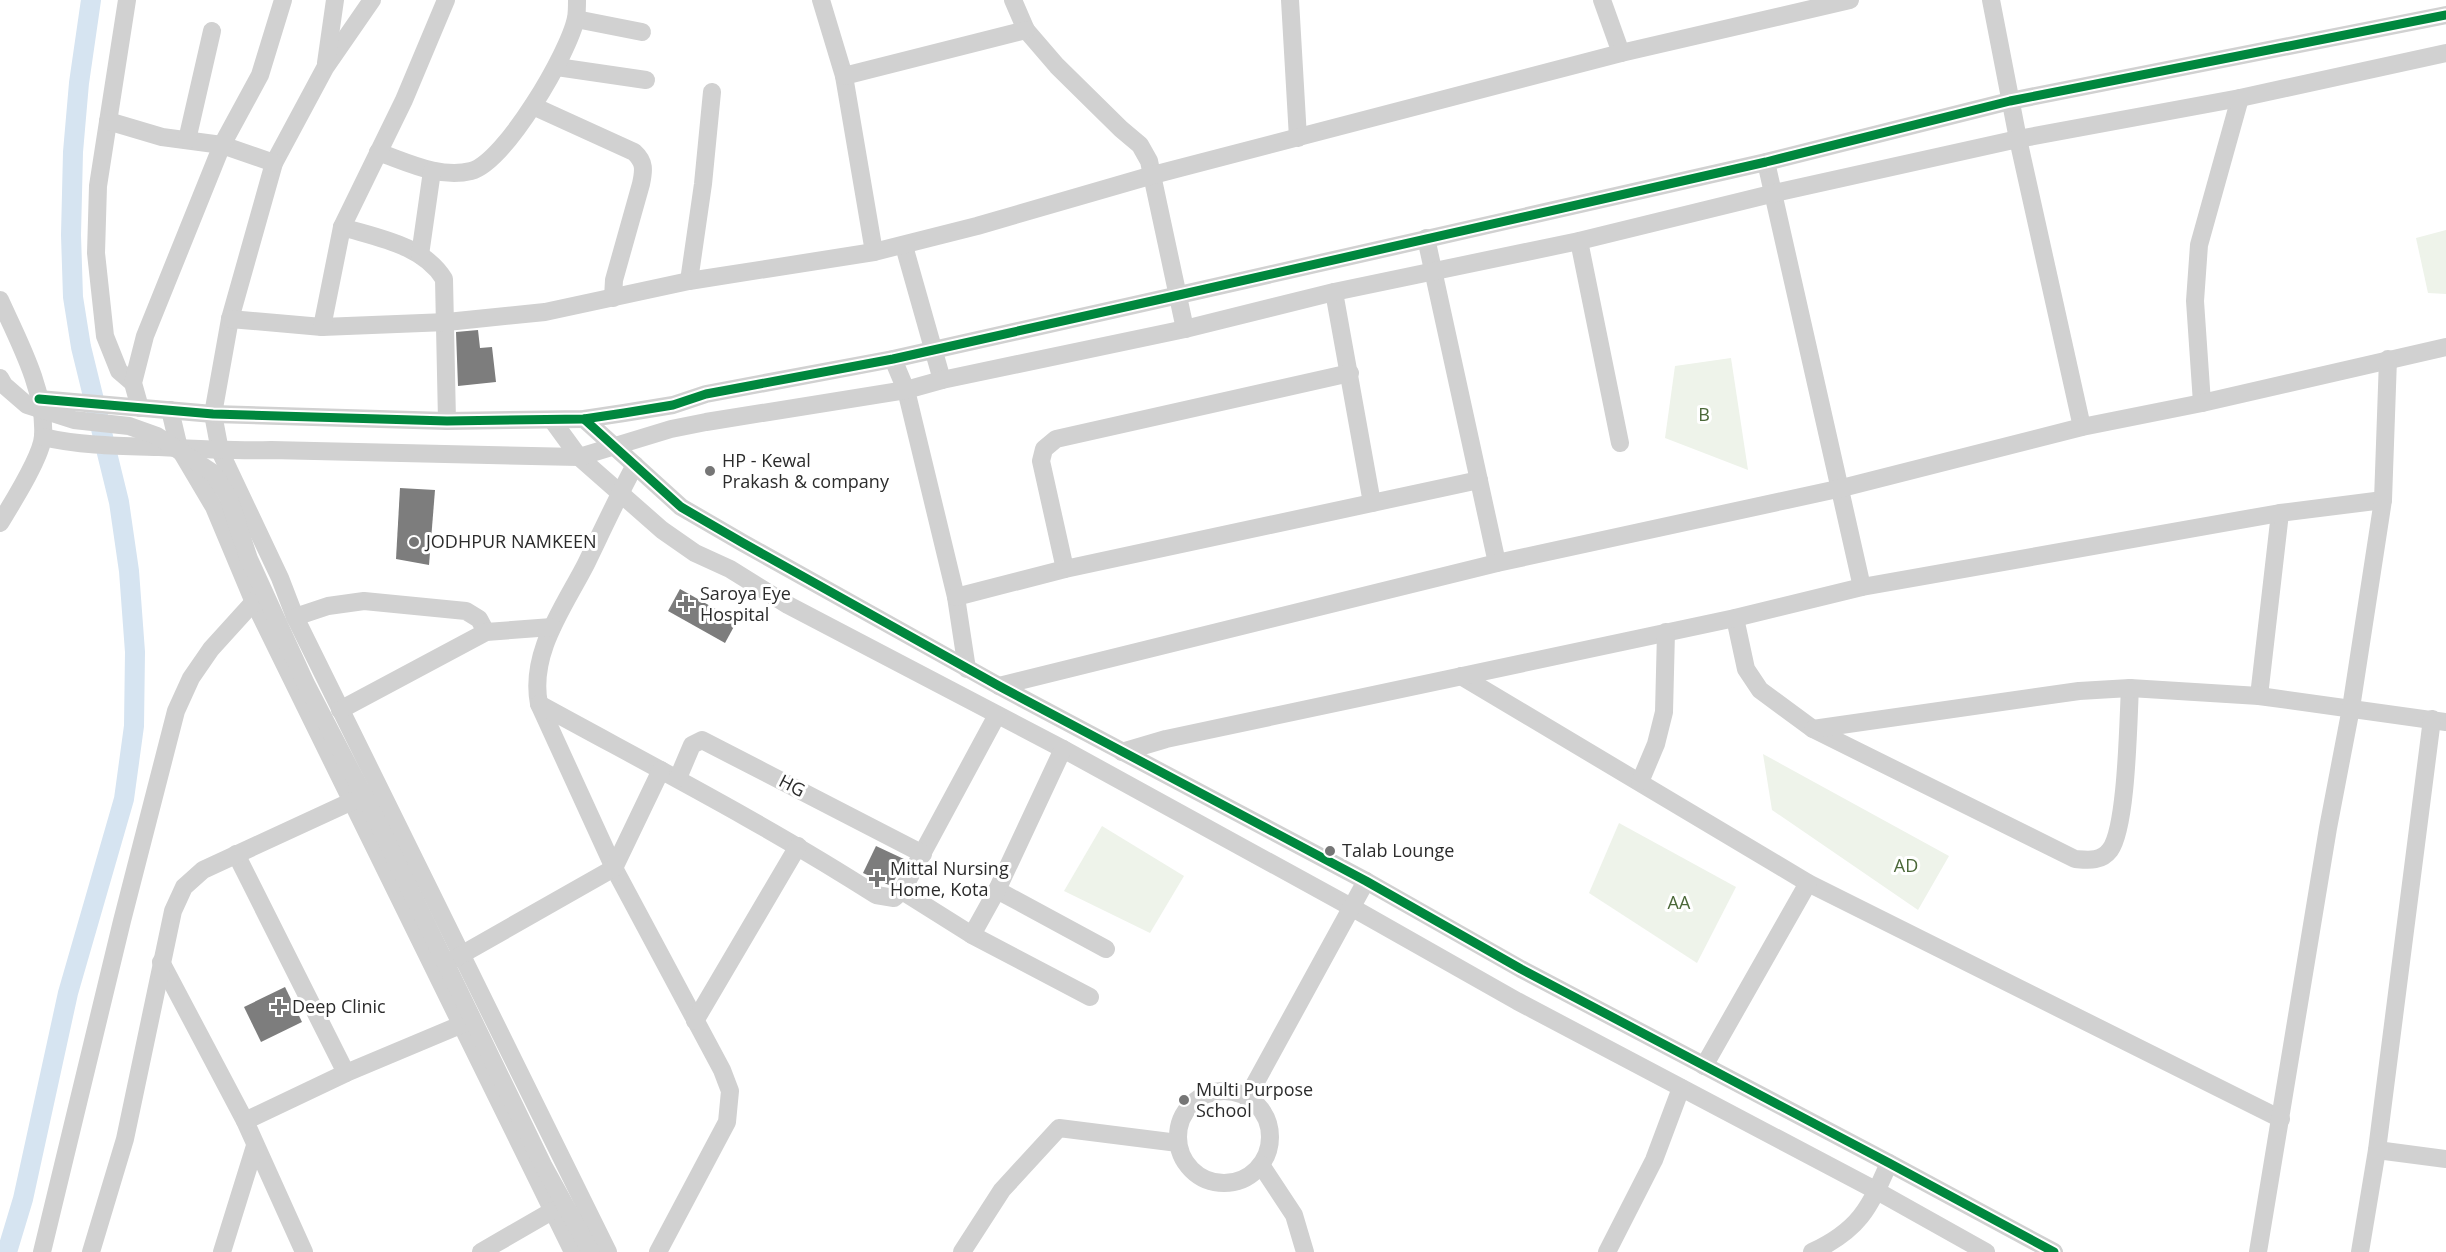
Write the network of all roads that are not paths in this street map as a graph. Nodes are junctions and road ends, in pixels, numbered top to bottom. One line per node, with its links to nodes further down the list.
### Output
1 (127, 0): 28 (street)
2 (283, 0): 32 (street)
3 (334, 0): 21 (street)
4 (372, 0): 21 (street)
5 (446, 0): 33 (street)
6 (577, 0): 14 (street)
7 (821, 0): 22 (street)
8 (1013, 0): 16 (street)
9 (1290, 0): 29 (street)
10 (1602, 0): 19 (street)
11 (1850, 0): 19 (street)
12 (1991, 0): 26 (street)
13 (2446, 15): 26 (street)
14 (576, 19): 17 (street); 20 (street)
15 (212, 30): 31 (street)
16 (1026, 30): 22 (street); 37 (street)
17 (642, 32)
18 (2446, 52): 25 (street)
19 (1621, 53): 29 (street)
20 (557, 67): 23 (street); 27 (street)
21 (325, 68): 35 (street)
22 (844, 76): 43 (street)
23 (646, 80)
24 (712, 92): 46 (street)
25 (2240, 98): 30 (street); 65 (street)
26 (2010, 101): 30 (street); 34 (street)
27 (533, 106): 36 (street); 49 (street)
28 (108, 121): 31 (street); 62 (street)
29 (1298, 138): 37 (street)
30 (2018, 139): 38 (street); 72 (street)
31 (187, 140): 32 (street)
32 (222, 145): 35 (street); 62 (street)
33 (378, 152): 36 (street); 39 (street)
34 (1766, 162): 38 (street); 40 (street)
35 (274, 163): 51 (street)
36 (432, 171): 44 (street)
37 (1153, 175): 42 (street); 48 (street)
38 (1774, 193): 41 (street); 81 (street)
39 (342, 227): 44 (street); 53 (street)
40 (1426, 238): 45 (street); 48 (street)
41 (1579, 241): 45 (street); 74 (street)
42 (904, 246): 43 (street); 56 (street)
43 (874, 252): 46 (street)
44 (420, 255): 52 (street)
45 (1434, 271): 47 (street); 80 (street)
46 (689, 281): 49 (street)
47 (1334, 292): 54 (street); 59 (street)
48 (1179, 295): 54 (street); 56 (street)
49 (613, 298): 52 (street)
50 (0, 300): 64 (street)
51 (230, 319): 53 (street); 68 (street)
52 (447, 322): 53 (street); 71 (street)
53 (322, 327)
54 (1185, 328): 61 (street)
55 (2446, 347): 58 (street)
56 (934, 349): 57 (street); 61 (street)
57 (893, 359): 63 (street); 69 (street)
58 (2388, 359): 65 (street); 83 (street)
59 (1350, 373): 84 (street); 88 (street)
60 (0, 378): 154 (street, bridge)
61 (942, 380): 63 (street)
62 (133, 383): 66 (street)
63 (906, 390): 76 (street); 91 (street)
64 (39, 399): 66 (street); 73 (street)
65 (2202, 403): 72 (street)
66 (134, 408): 67 (street)
67 (170, 410): 68 (street); 75 (street)
68 (213, 414): 71 (street); 77 (street)
69 (584, 419): 70 (street); 76 (street)
70 (552, 420): 71 (street); 78 (street)
71 (447, 421)
72 (2082, 427): 81 (street)
73 (43, 437): 75 (street); 86 (street)
74 (1620, 443)
75 (179, 448): 77 (street); 92 (street)
76 (613, 448): 78 (street); 79 (street)
77 (220, 451): 78 (street); 89 (street)
78 (579, 457): 82 (street)
79 (634, 465): 82 (street); 98 (street)
80 (1479, 480): 84 (street); 87 (street)
81 (1842, 488): 87 (street); 90 (street)
82 (620, 493): 95 (street); 106 (street)
83 (2384, 500): 85 (street); 104 (street)
84 (1372, 503): 88 (street)
85 (2280, 513): 90 (street); 102 (street)
86 (0, 523)
87 (1497, 563): 100 (street)
88 (1065, 569): 91 (street)
89 (280, 578): 92 (street); 93 (street)
90 (1862, 587): 94 (street)
91 (956, 597): 98 (street)
92 (253, 600): 115 (street); 148 (street)
93 (295, 617): 96 (street); 105 (street)
94 (1736, 618): 97 (street); 108 (street)
95 (552, 627): 96 (street); 103 (street)
96 (486, 632): 105 (street)
97 (1666, 632): 99 (street); 113 (street)
98 (967, 669): 100 (street)
99 (1461, 676): 110 (street); 113 (street)
100 (999, 686): 110 (street)
101 (2130, 688): 102 (street); 108 (street); 108 (street)
102 (2259, 696): 104 (street)
103 (538, 704): 111 (street); 119 (street)
104 (2351, 708): 107 (street); 138 (street)
105 (340, 710): 114 (street)
106 (998, 715): 109 (street); 118 (street)
107 (2439, 720): 142 (street)
108 (1813, 729)
109 (1063, 749): 122 (street); 124 (street)
110 (1122, 752): 120 (street)
111 (661, 770): 112 (street); 119 (street)
112 (678, 778): 116 (street); 118 (street, HG)
113 (1640, 782): 121 (street)
114 (380, 787): 115 (street); 127 (street)
115 (351, 802): 117 (street); 129 (street)
116 (798, 846): 123 (street); 132 (street)
117 (236, 854): 128 (street); 135 (street)
118 (923, 854): 123 (street)
119 (614, 868): 127 (street); 132 (street)
120 (1366, 881): 124 (street); 134 (street)
121 (1808, 883): 134 (street); 138 (street)
122 (997, 890): 125 (street); 126 (street)
123 (902, 891): 125 (street)
124 (1351, 907): 136 (street); 137 (street)
125 (972, 934): 130 (street)
126 (1106, 950)
127 (464, 955): 129 (street); 131 (street)
128 (161, 962): 139 (street); 149 (street)
129 (434, 968): 133 (street)
130 (1090, 997)
131 (488, 1013): 133 (street); 155 (street)
132 (694, 1021): 156 (street)
133 (460, 1026): 135 (street); 147 (street)
134 (1704, 1065): 144 (street)
135 (346, 1073): 139 (street)
136 (1681, 1088): 146 (street); 159 (street)
137 (1247, 1098): 140 (street); 145 (street)
138 (2281, 1119): 163 (street)
139 (245, 1121): 141 (street)
140 (1178, 1143): 145 (street); 157 (street)
141 (255, 1146): 150 (street); 151 (street)
142 (2377, 1150): 143 (street); 164 (street)
143 (2446, 1159)
144 (1889, 1162): 146 (street); 162 (street)
145 (1261, 1165): 158 (street)
146 (1877, 1191): 160 (street); 161 (street)
147 (552, 1211): 152 (street); 153 (street)
148 (42, 1252)
149 (91, 1252)
150 (222, 1252)
151 (304, 1252)
152 (481, 1252)
153 (573, 1252)
154 (591, 1252)
155 (608, 1252)
156 (658, 1252)
157 (962, 1252)
158 (1305, 1252)
159 (1607, 1252)
160 (1812, 1252)
161 (1986, 1252)
162 (2054, 1252)
163 (2258, 1252)
164 (2360, 1252)

